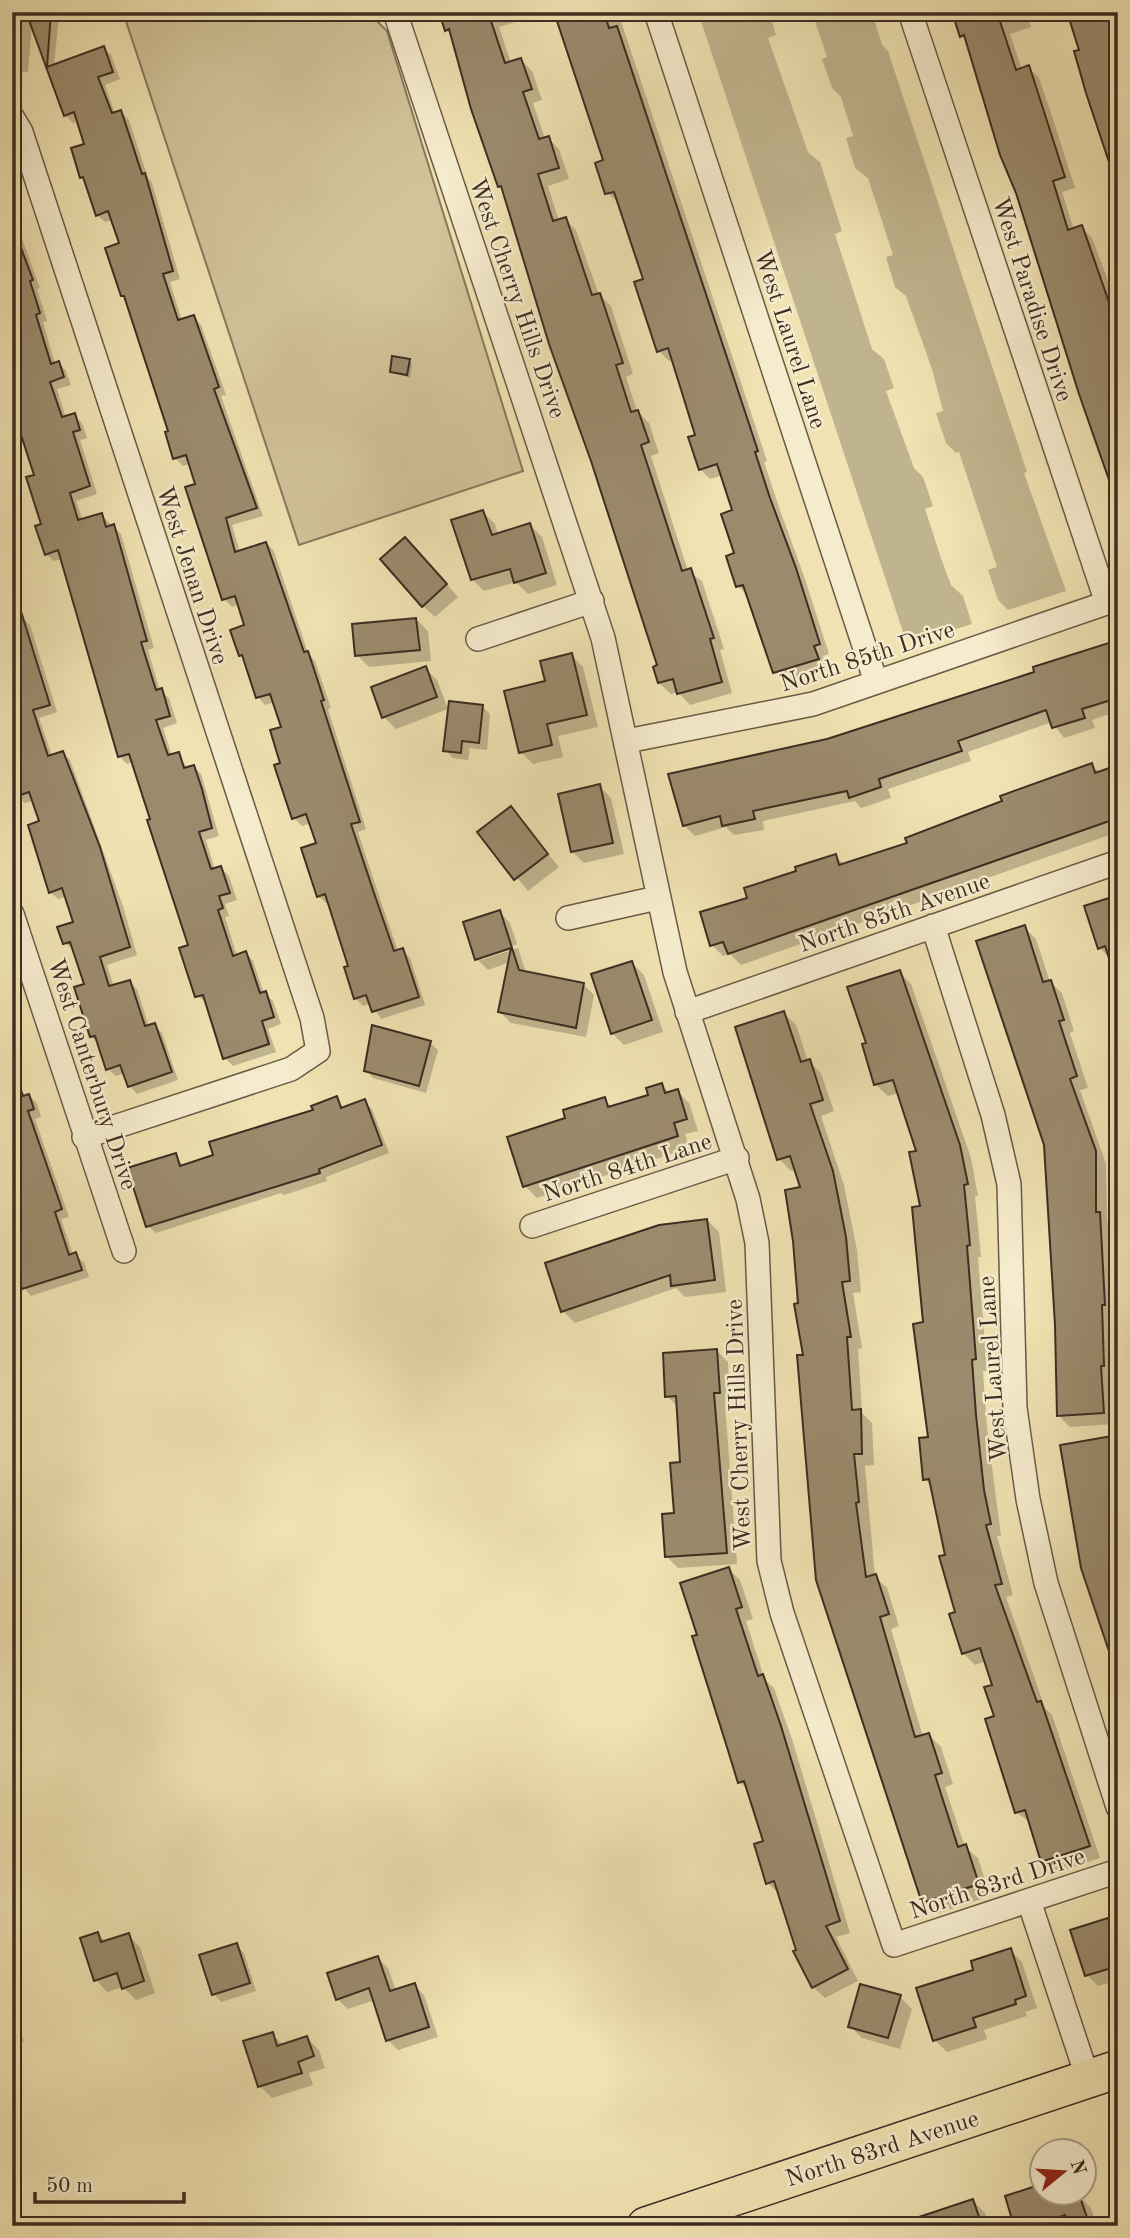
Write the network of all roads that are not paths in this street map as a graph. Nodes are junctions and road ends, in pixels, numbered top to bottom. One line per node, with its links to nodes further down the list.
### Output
1 (395, 12): 5 (street, West Cherry Hills Drive)
2 (656, 12): 8 (street, West Laurel Lane)
3 (910, 12): 6 (street, West Paradise Drive)
4 (12, 117): 16 (street, West Jenan Drive)
5 (592, 601): 7 (street); 9 (street, West Cherry Hills Drive)
6 (1112, 601): 8 (street, North 85th Drive)
7 (478, 639)
8 (876, 682): 9 (street, North 85th Drive)
9 (627, 741): 11 (street, West Cherry Hills Drive)
10 (1118, 862): 14 (street, North 85th Avenue)
11 (657, 898): 13 (street); 15 (street, West Cherry Hills Drive)
12 (12, 914): 16 (street, West Canterbury Drive)
13 (568, 918)
14 (933, 926): 15 (street, North 85th Avenue); 20 (street, West Laurel Lane)
15 (687, 1012): 17 (street, West Cherry Hills Drive)
16 (85, 1137): 19 (street, West Canterbury Drive)
17 (737, 1158): 18 (street, North 84th Lane); 23 (street, West Cherry Hills Drive)
18 (532, 1226)
19 (124, 1251)
20 (1118, 1807)
21 (1118, 1871): 22 (street, North 83rd Drive)
22 (1029, 1901): 23 (street, North 83rd Drive); 24 (street)
23 (894, 1945)
24 (1103, 2074): 25 (main road, North 83rd Avenue)
25 (648, 2226)

